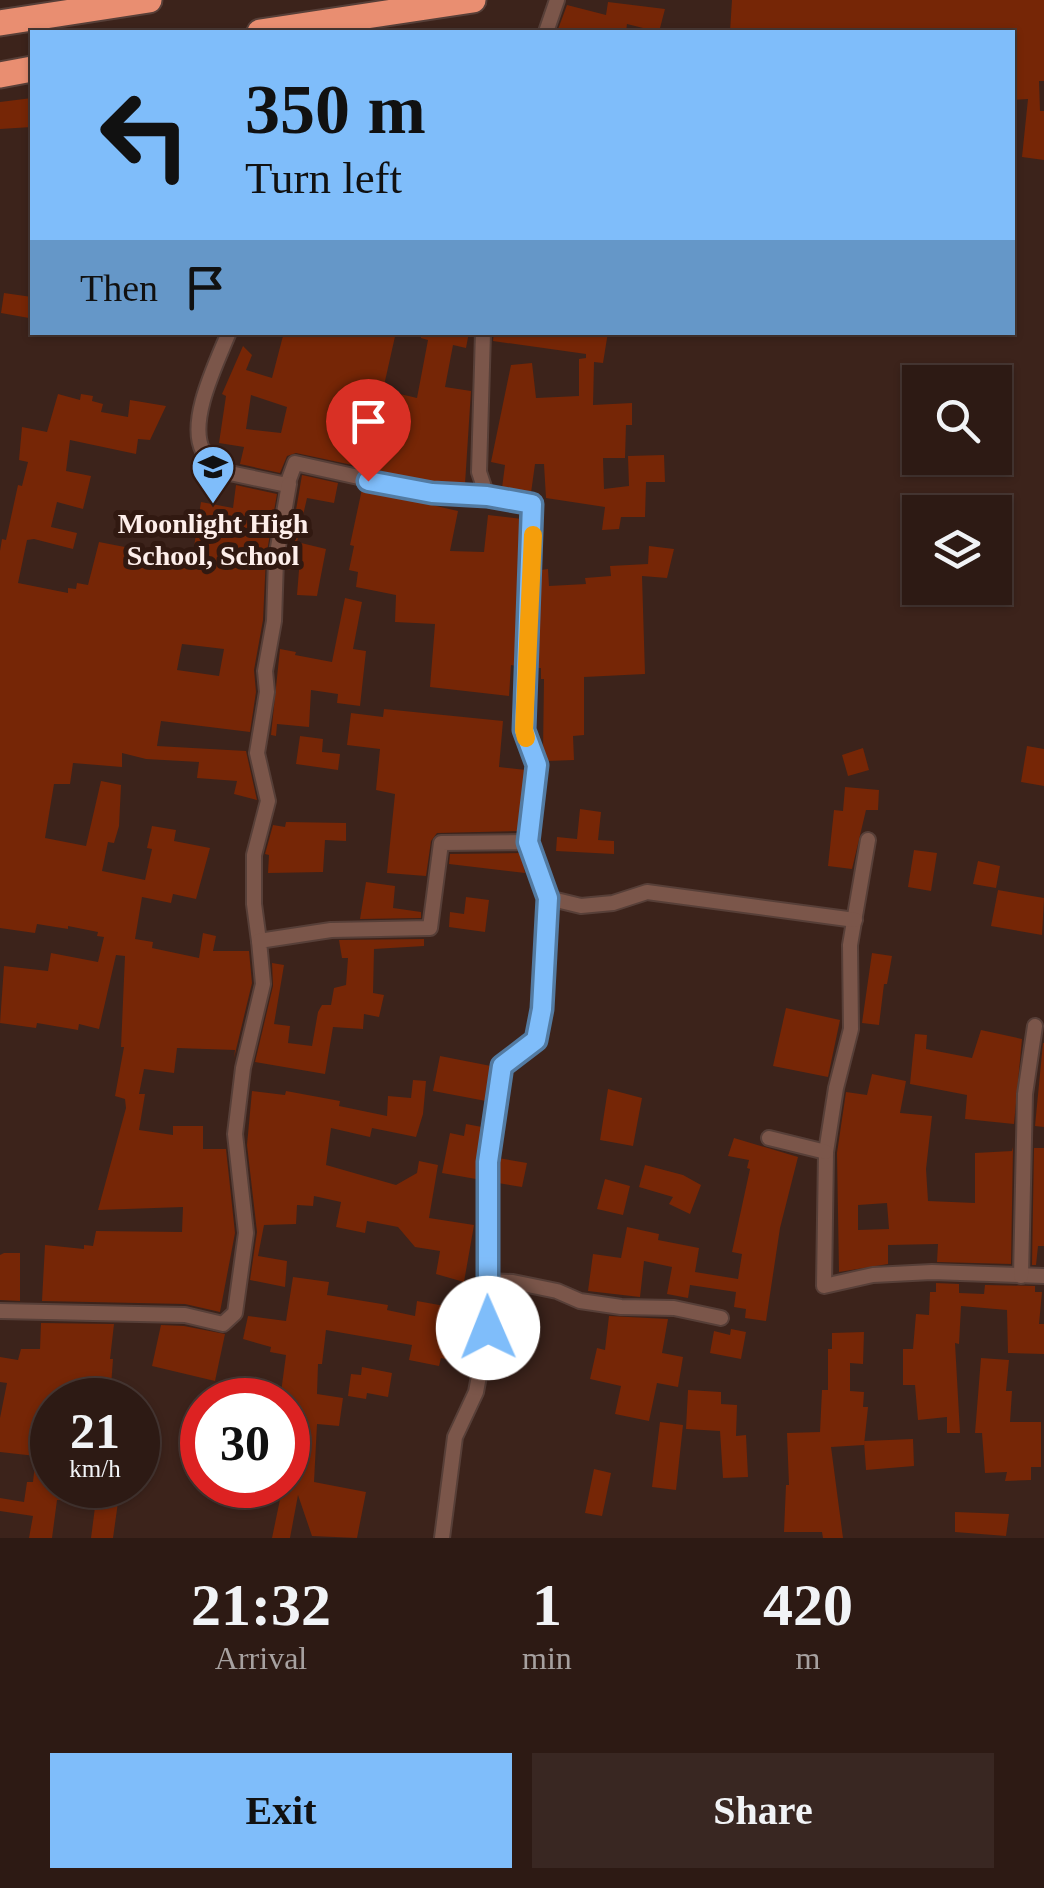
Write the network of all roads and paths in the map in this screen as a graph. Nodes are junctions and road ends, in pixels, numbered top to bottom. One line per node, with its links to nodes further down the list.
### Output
1 (149, 0): 4 (highway)
2 (473, 0): 5 (highway)
3 (557, 0): 6 (street)
4 (0, 23)
5 (273, 30)
6 (547, 30)
7 (30, 69): 8 (highway)
8 (0, 75)
9 (228, 335): 11 (street)
10 (484, 335): 12 (street)
11 (289, 484): 12 (street); 17 (street)
12 (487, 496): 14 (street)
13 (868, 840): 16 (street)
14 (528, 842): 15 (street); 17 (street)
15 (548, 898): 16 (street); 23 (street)
16 (855, 920): 20 (street)
17 (259, 940): 24 (street)
18 (1035, 1026): 21 (street)
19 (769, 1138): 20 (street)
20 (826, 1152): 21 (street)
21 (1021, 1276): 22 (street)
22 (1044, 1276)
23 (487, 1281): 25 (street); 26 (street)
24 (0, 1311)
25 (721, 1318)
26 (442, 1538)

